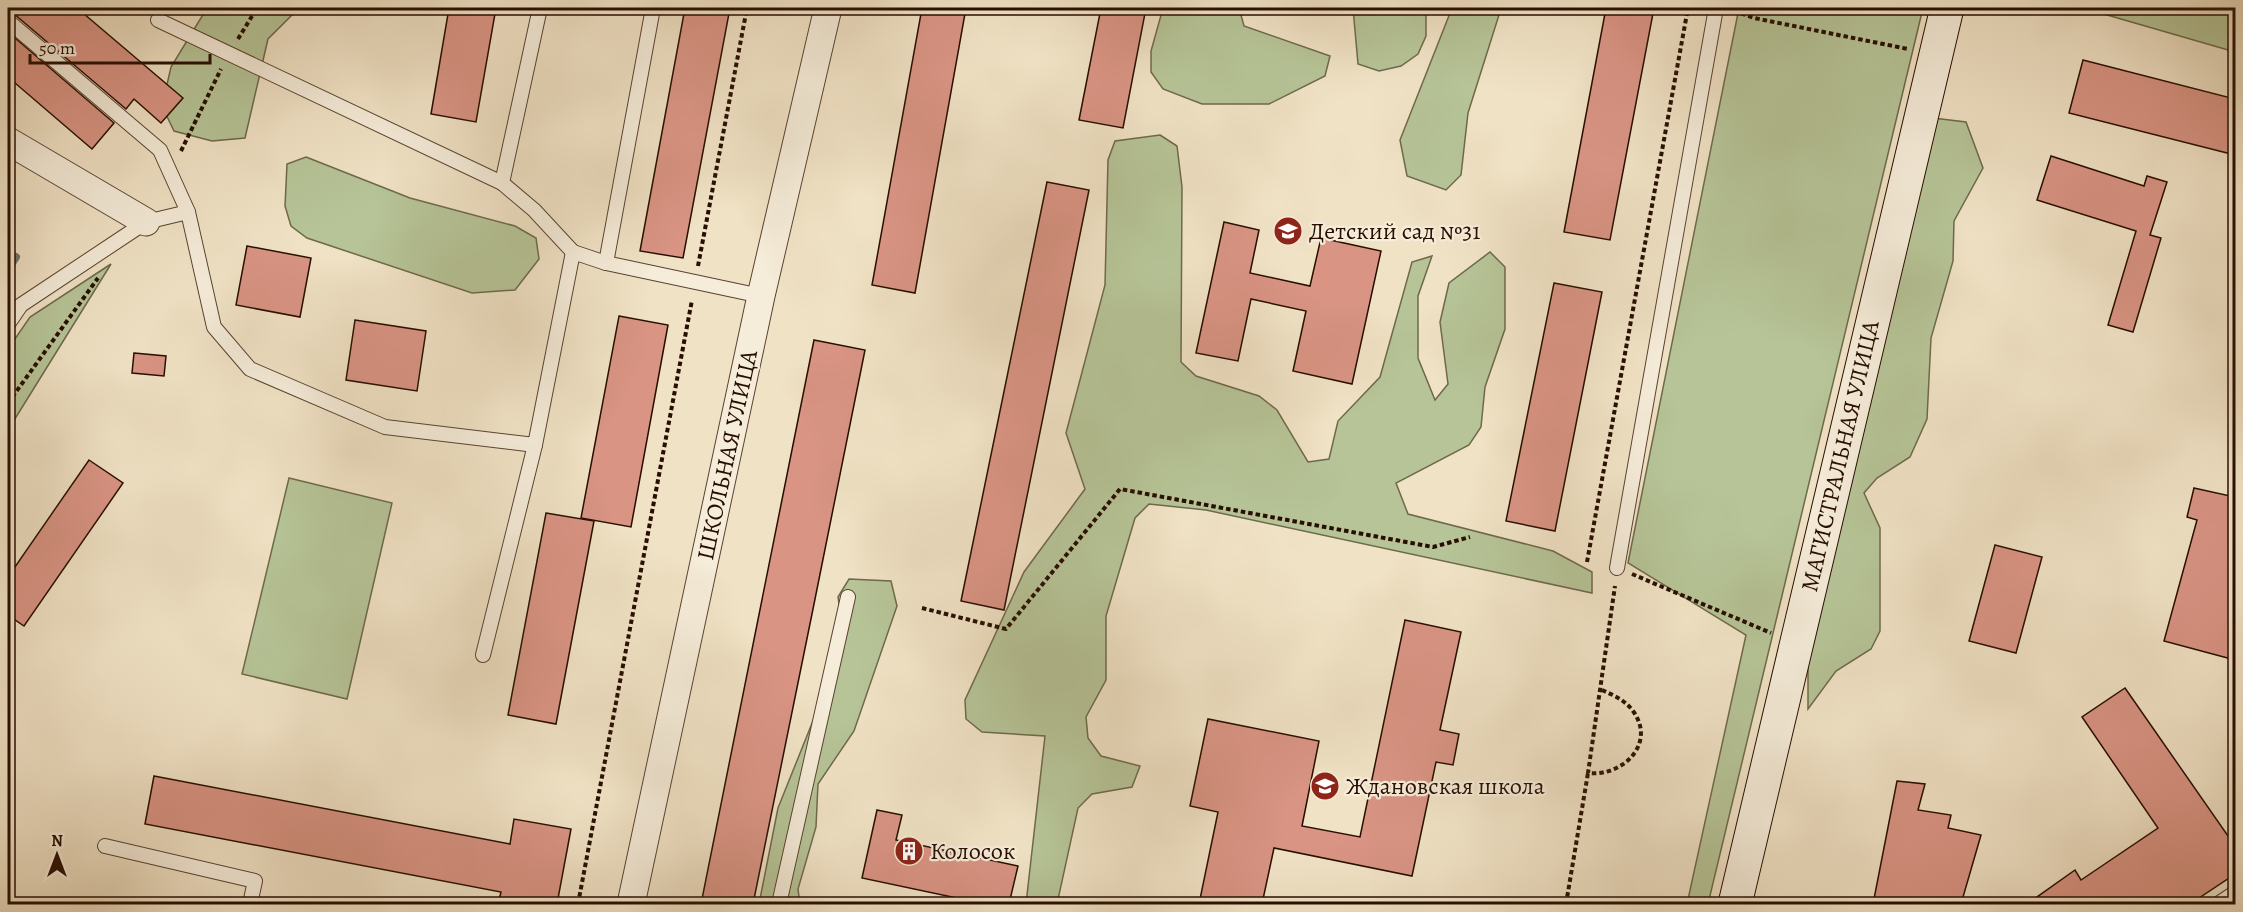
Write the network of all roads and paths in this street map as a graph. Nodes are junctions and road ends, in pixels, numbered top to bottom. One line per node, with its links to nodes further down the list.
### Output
1 (257, 8): 12 (path)
2 (540, 8): 16 (lane)
3 (653, 8): 20 (lane)
4 (747, 8): 21 (path)
5 (828, 8): 22 (street, ШКОЛЬНАЯ УЛИЦА)
6 (1688, 8): 26 (path)
7 (1716, 8): 27 (lane)
8 (1725, 8): 13 (path)
9 (1947, 8): 13 (street, МАГИСТРАЛЬНАЯ УЛИЦА)
10 (158, 20): 12 (lane)
11 (8, 21): 15 (lane)
12 (229, 54): 15 (path); 16 (lane)
13 (1936, 54): 30 (street, МАГИСТРАЛЬНАЯ УЛИЦА)
14 (8, 141): 18 (street)
15 (170, 173): 17 (lane)
16 (502, 183): 19 (lane)
17 (188, 212): 18 (lane); 24 (lane)
18 (146, 222): 23 (lane)
19 (573, 252): 20 (lane); 24 (lane)
20 (606, 263): 21 (lane)
21 (695, 282): 22 (lane); 37 (path)
22 (761, 296): 38 (street, ШКОЛЬНАЯ УЛИЦА)
23 (8, 324)
24 (535, 446): 31 (lane)
25 (1470, 537): 29 (path)
26 (1587, 562)
27 (1617, 568): 30 (path); 32 (path)
28 (848, 597): 39 (lane)
29 (922, 608)
30 (1796, 643): 41 (street, МАГИСТРАЛЬНАЯ УЛИЦА)
31 (483, 655)
32 (1602, 690): 33 (path); 33 (path)
33 (1587, 773): 40 (path)
34 (105, 846): 36 (lane)
35 (2235, 892): 42 (lane)
36 (250, 904)
37 (578, 904)
38 (631, 904)
39 (779, 904)
40 (1566, 904)
41 (1735, 904)
42 (2218, 904)

